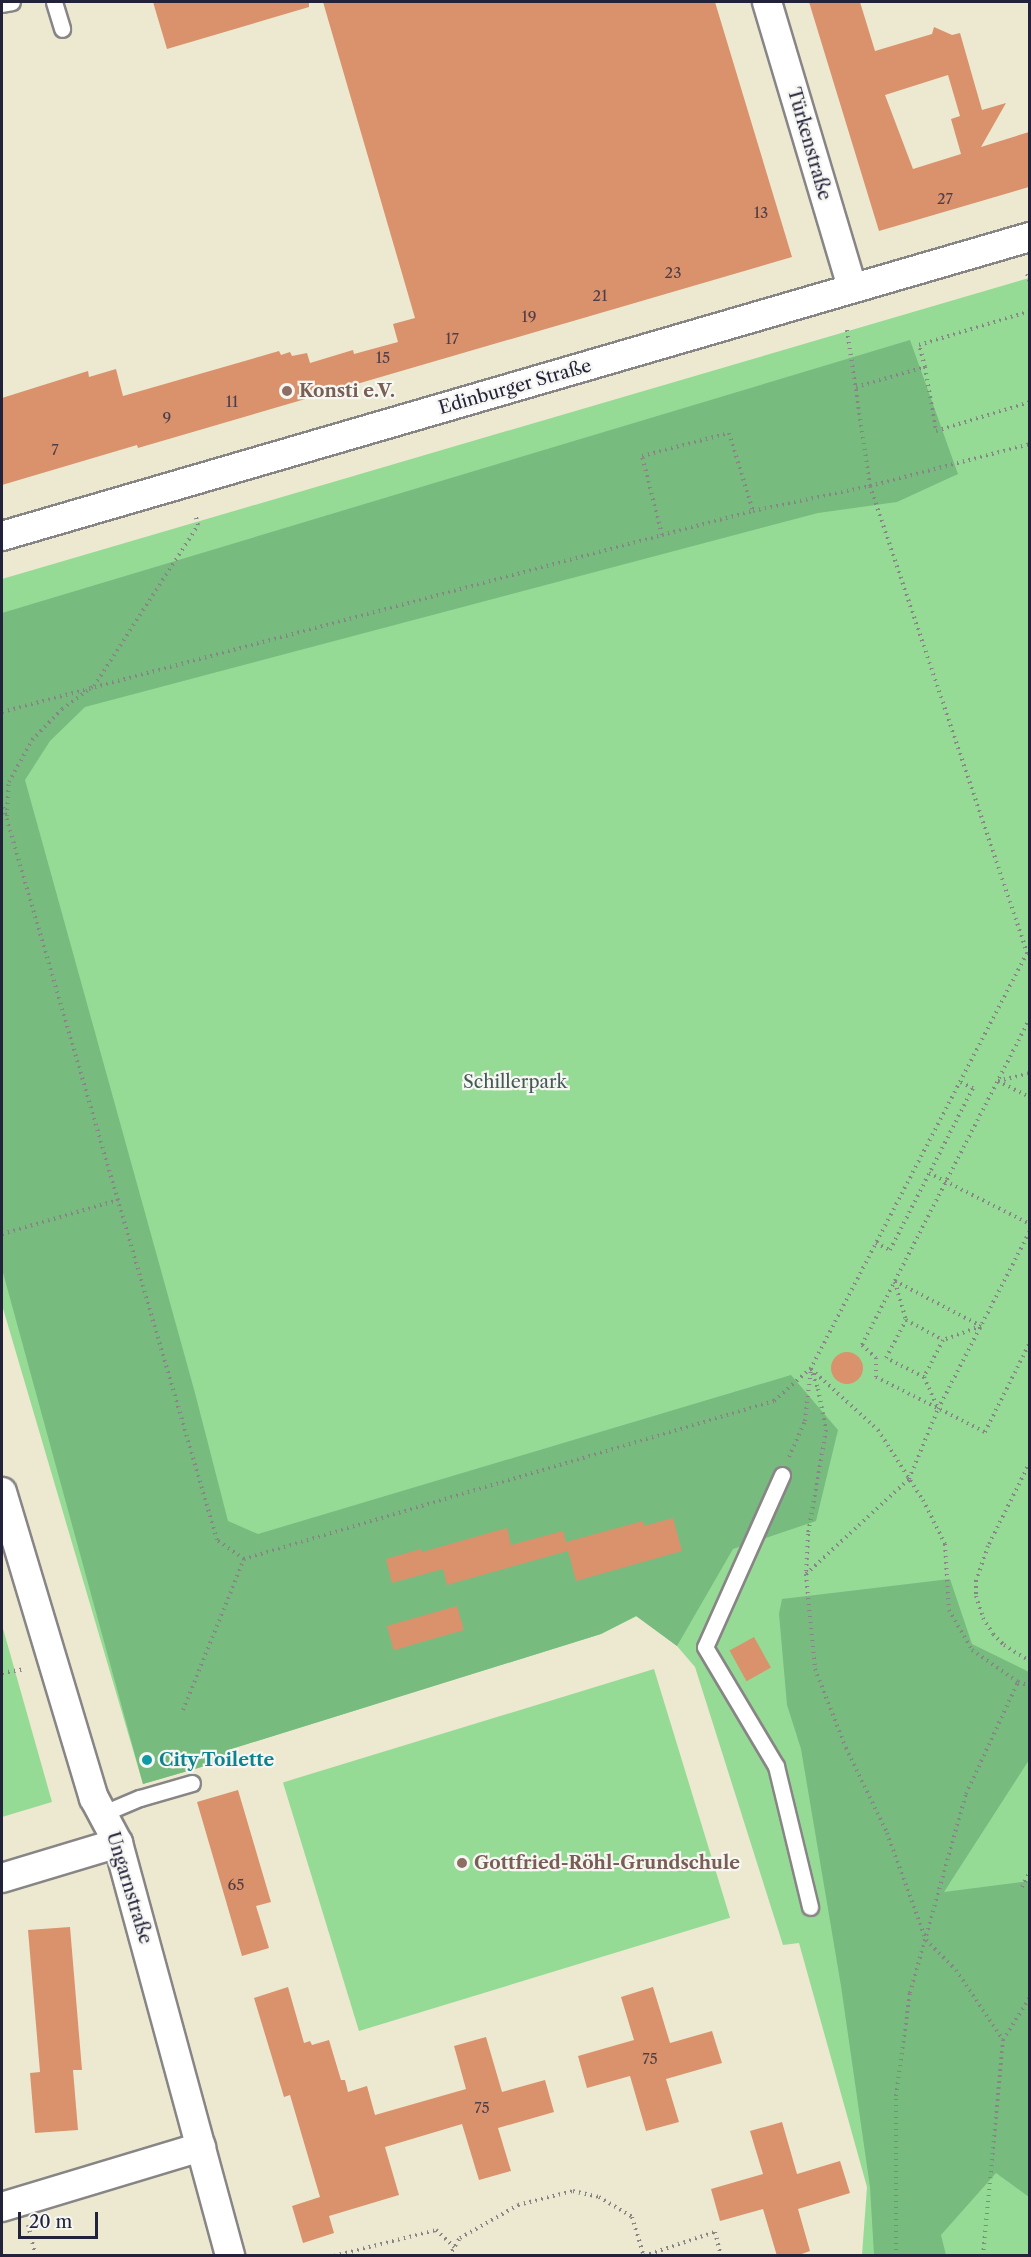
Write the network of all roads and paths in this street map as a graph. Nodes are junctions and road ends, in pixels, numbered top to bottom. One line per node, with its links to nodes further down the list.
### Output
1 (12, 2): 4 (lane)
2 (54, 2): 5 (lane)
3 (767, 2): 9 (street, Türkenstraße)
4 (2, 4)
5 (62, 29)
6 (1029, 237): 9 (street, Edinburger Straße)
7 (1027, 274): 8 (path)
8 (1029, 282)
9 (852, 287): 20 (street, Edinburger Straße)
10 (1029, 311): 12 (path)
11 (847, 330): 13 (path)
12 (925, 367): 13 (path); 14 (path)
13 (856, 387): 16 (path)
14 (1029, 402)
15 (1029, 444): 16 (path)
16 (870, 486): 17 (path); 25 (path)
17 (753, 511): 19 (path); 19 (path)
18 (196, 517): 21 (path)
19 (662, 535): 21 (path)
20 (2, 536)
21 (94, 686): 22 (path); 24 (path)
22 (2, 712)
23 (2, 803): 24 (path)
24 (7, 820): 33 (path)
25 (1028, 954): 29 (path)
26 (1029, 1018): 28 (path)
27 (1029, 1073): 28 (path)
28 (998, 1081): 30 (path); 32 (path)
29 (960, 1082): 31 (path); 37 (path)
30 (1029, 1097)
31 (929, 1173): 32 (path); 37 (path)
32 (946, 1182): 34 (path); 38 (path)
33 (118, 1200): 36 (path); 52 (path)
34 (1029, 1224)
35 (1029, 1231): 40 (path)
36 (2, 1234)
37 (876, 1243): 45 (path)
38 (895, 1281): 39 (path); 40 (path); 44 (path)
39 (906, 1320): 41 (path); 43 (path)
40 (981, 1326): 41 (path); 47 (path)
41 (943, 1340): 46 (path)
42 (1029, 1342): 47 (path)
43 (886, 1358): 44 (path); 46 (path)
44 (877, 1363): 47 (path)
45 (811, 1368): 49 (path); 50 (path); 52 (path); 53 (path)
46 (924, 1377): 47 (path)
47 (938, 1409): 50 (path)
48 (1029, 1462): 54 (path)
49 (782, 1475): 66 (lane)
50 (909, 1479): 53 (path); 57 (path)
51 (2, 1492): 61 (street, Ungarnstraße)
52 (244, 1559): 59 (path)
53 (806, 1574): 67 (path)
54 (1029, 1661)
55 (24, 1669): 56 (path)
56 (2, 1673)
57 (1018, 1682): 58 (path); 67 (path)
58 (1029, 1686)
59 (183, 1710)
60 (192, 1782): 61 (lane)
61 (104, 1813): 62 (street, Ungarnstraße)
62 (118, 1843): 64 (street); 70 (street, Ungarnstraße)
63 (1029, 1871): 65 (path)
64 (2, 1878)
65 (1022, 1887)
66 (810, 1907)
67 (926, 1940): 69 (path); 78 (path)
68 (1029, 1997): 69 (path)
69 (1003, 2040): 79 (path)
70 (201, 2147): 71 (street); 73 (street, Ungarnstraße)
71 (2, 2207)
72 (454, 2247): 74 (path); 75 (path); 76 (path)
73 (230, 2256)
74 (334, 2256)
75 (449, 2256)
76 (643, 2256): 77 (path)
77 (722, 2256)
78 (896, 2256)
79 (983, 2256)

